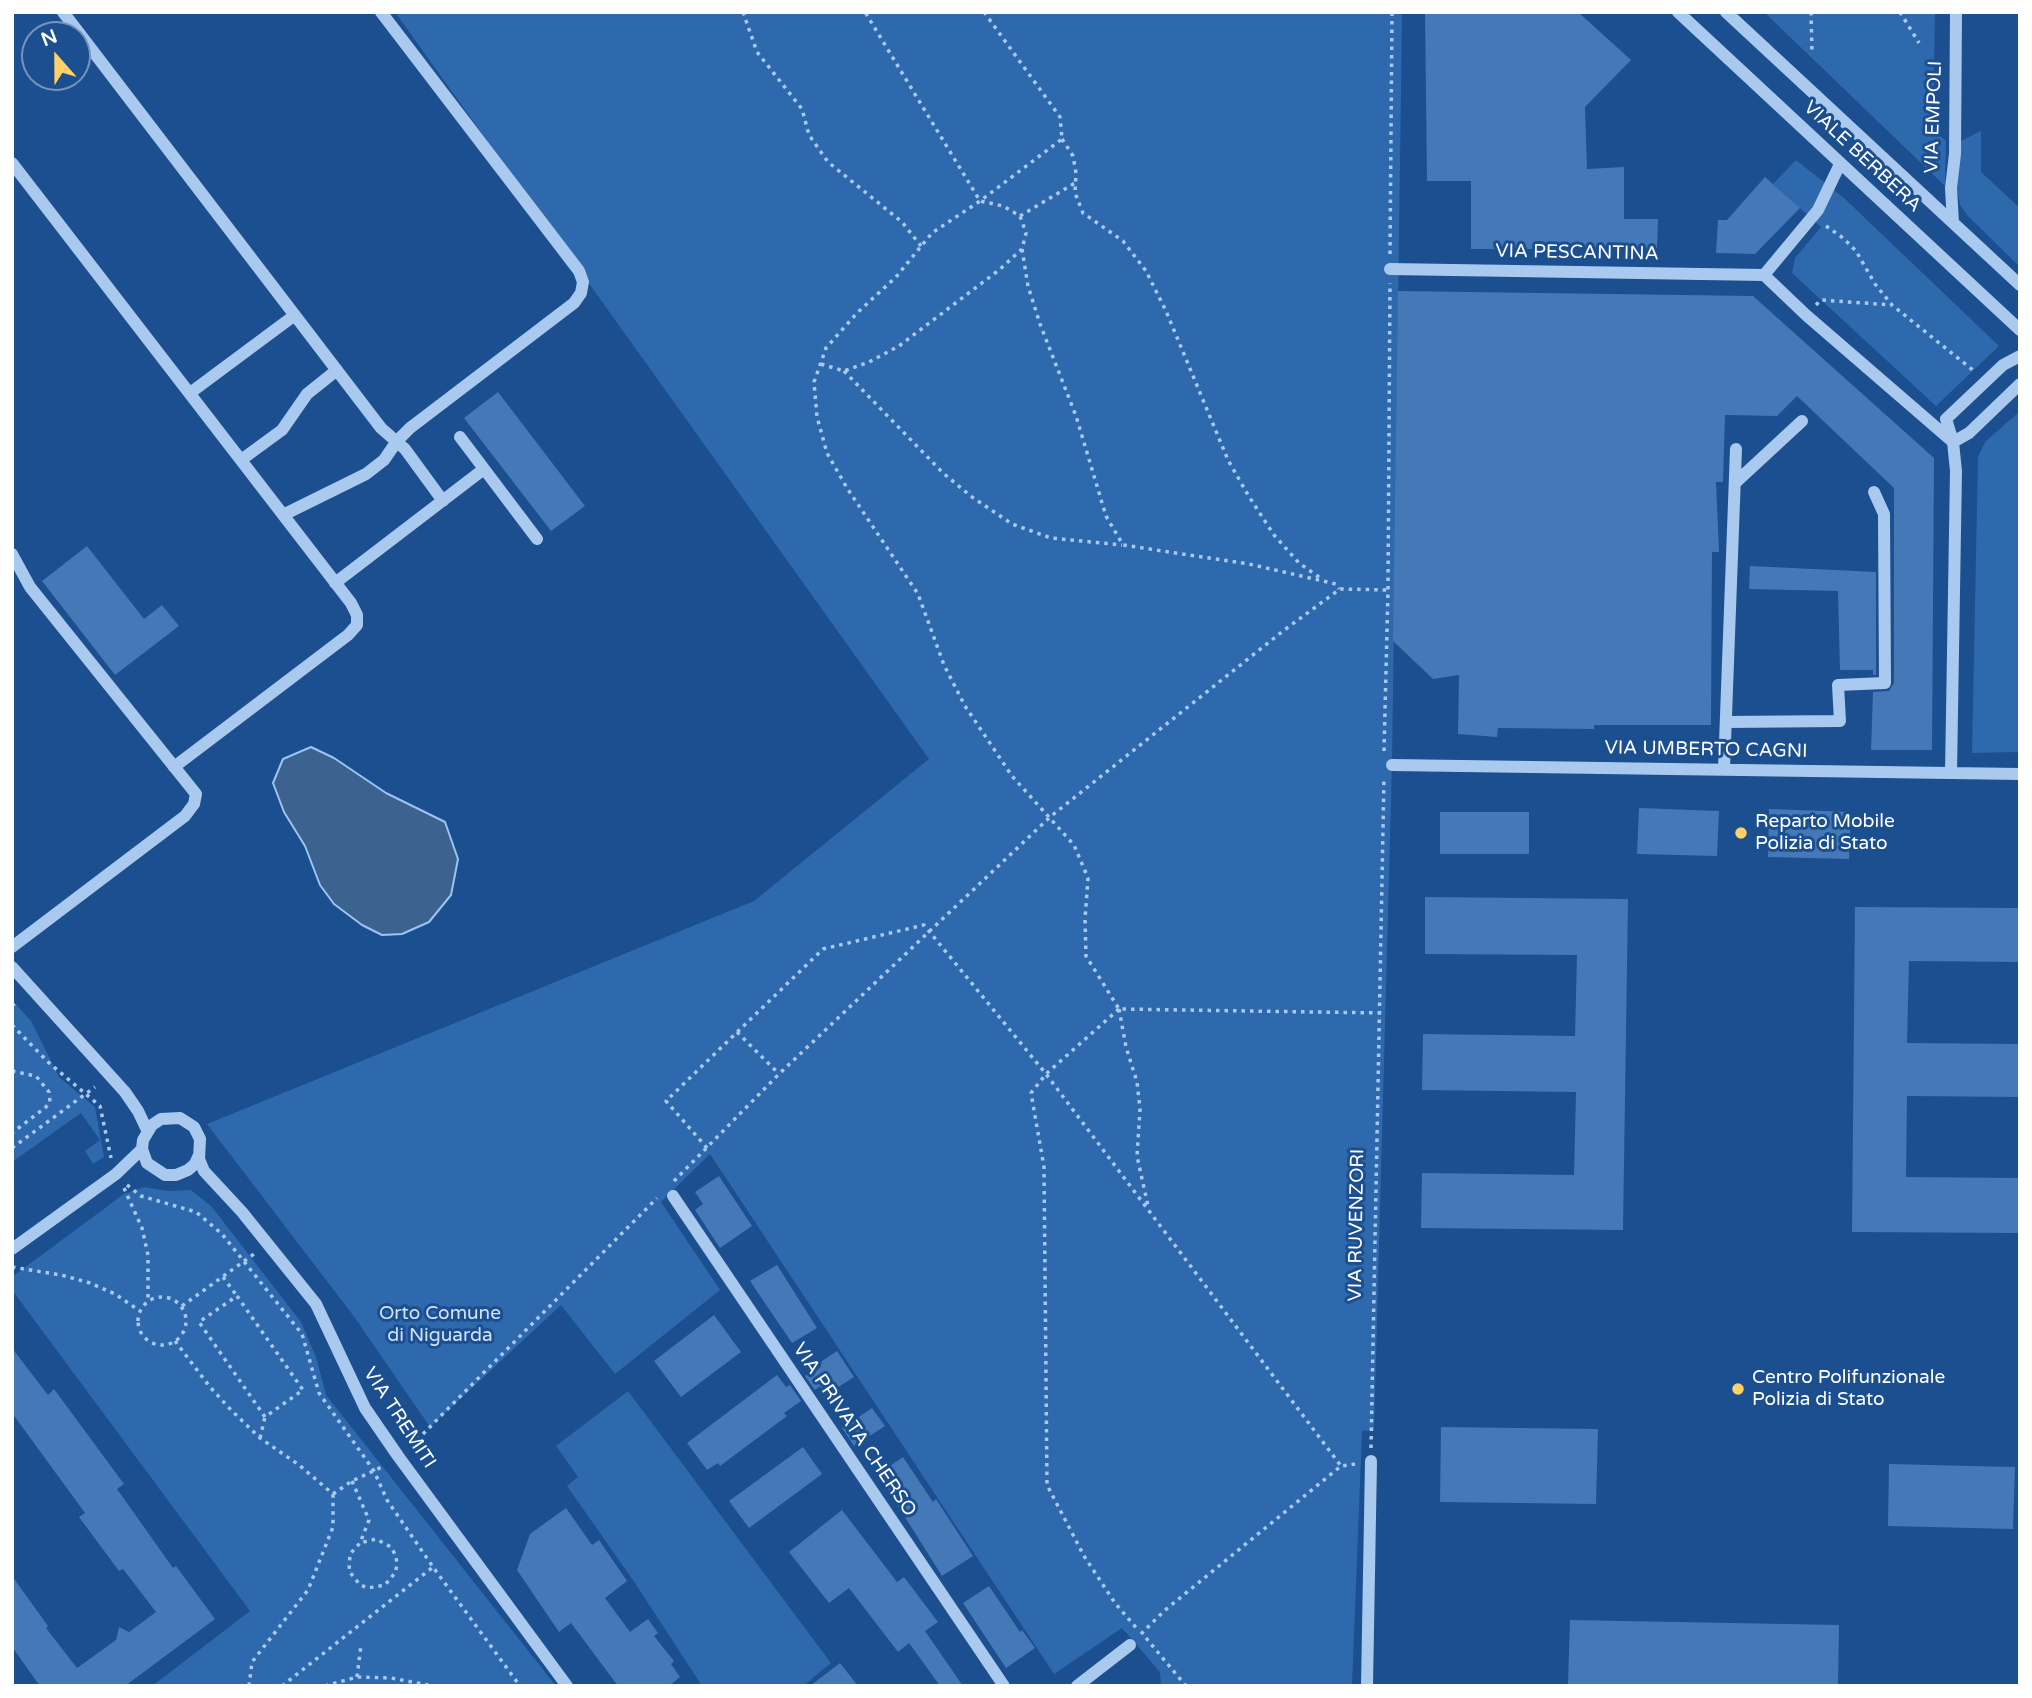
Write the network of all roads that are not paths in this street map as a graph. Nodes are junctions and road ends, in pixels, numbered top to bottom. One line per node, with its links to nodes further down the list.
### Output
1 (63, 12): 12 (street)
2 (381, 12): 20 (street)
3 (1678, 12): 7 (street, VIALE BERBERA)
4 (1726, 12): 8 (street, VIALE BERBERA)
5 (1956, 12): 8 (street, VIA EMPOLI)
6 (12, 163): 17 (street)
7 (1840, 164): 10 (street); 13 (street, VIALE BERBERA)
8 (1953, 223): 11 (street, VIALE BERBERA)
9 (1390, 269): 10 (street, VIA PESCANTINA)
10 (1764, 275): 21 (street)
11 (2020, 285)
12 (295, 315): 15 (street); 17 (street)
13 (2020, 330)
14 (2020, 356): 21 (street)
15 (337, 370): 20 (street); 23 (street)
16 (2020, 384): 21 (street)
17 (190, 393): 23 (street)
18 (1802, 421): 25 (street)
19 (460, 437): 24 (street)
20 (397, 441): 27 (street); 28 (street)
21 (1953, 442): 36 (street)
22 (1736, 449): 25 (street)
23 (241, 460): 28 (street)
24 (484, 469): 27 (street); 29 (street)
25 (1735, 483): 32 (street)
26 (1874, 492): 32 (street)
27 (443, 500): 31 (street)
28 (283, 515): 31 (street)
29 (537, 539)
30 (12, 554): 34 (street)
31 (335, 583): 34 (street)
32 (1727, 722): 35 (street)
33 (1388, 764): 35 (street, VIA UMBERTO CAGNI)
34 (174, 767): 38 (street)
35 (1724, 769): 36 (street, VIA UMBERTO CAGNI)
36 (1951, 773): 37 (street, VIA UMBERTO CAGNI)
37 (2020, 774)
38 (12, 947)
39 (12, 967): 40 (street, VIA TREMITI)
40 (138, 1111): 41 (street, VIA TREMITI); 42 (street, VIA TREMITI)
41 (158, 1121): 42 (street); 44 (street, VIA TREMITI)
42 (147, 1130): 43 (street)
43 (142, 1149): 45 (street); 48 (street)
44 (199, 1155): 46 (street); 47 (street, VIA TREMITI)
45 (149, 1165): 46 (street); 48 (street)
46 (188, 1170): 47 (street)
47 (204, 1171): 53 (street, VIA TREMITI)
48 (118, 1172): 50 (street)
49 (673, 1196): 54 (street, VIA PRIVATA CHERSO)
50 (12, 1249)
51 (1371, 1461): 56 (street)
52 (1130, 1645): 55 (street)
53 (567, 1686)
54 (1004, 1686)
55 (1077, 1686)
56 (1367, 1686)

